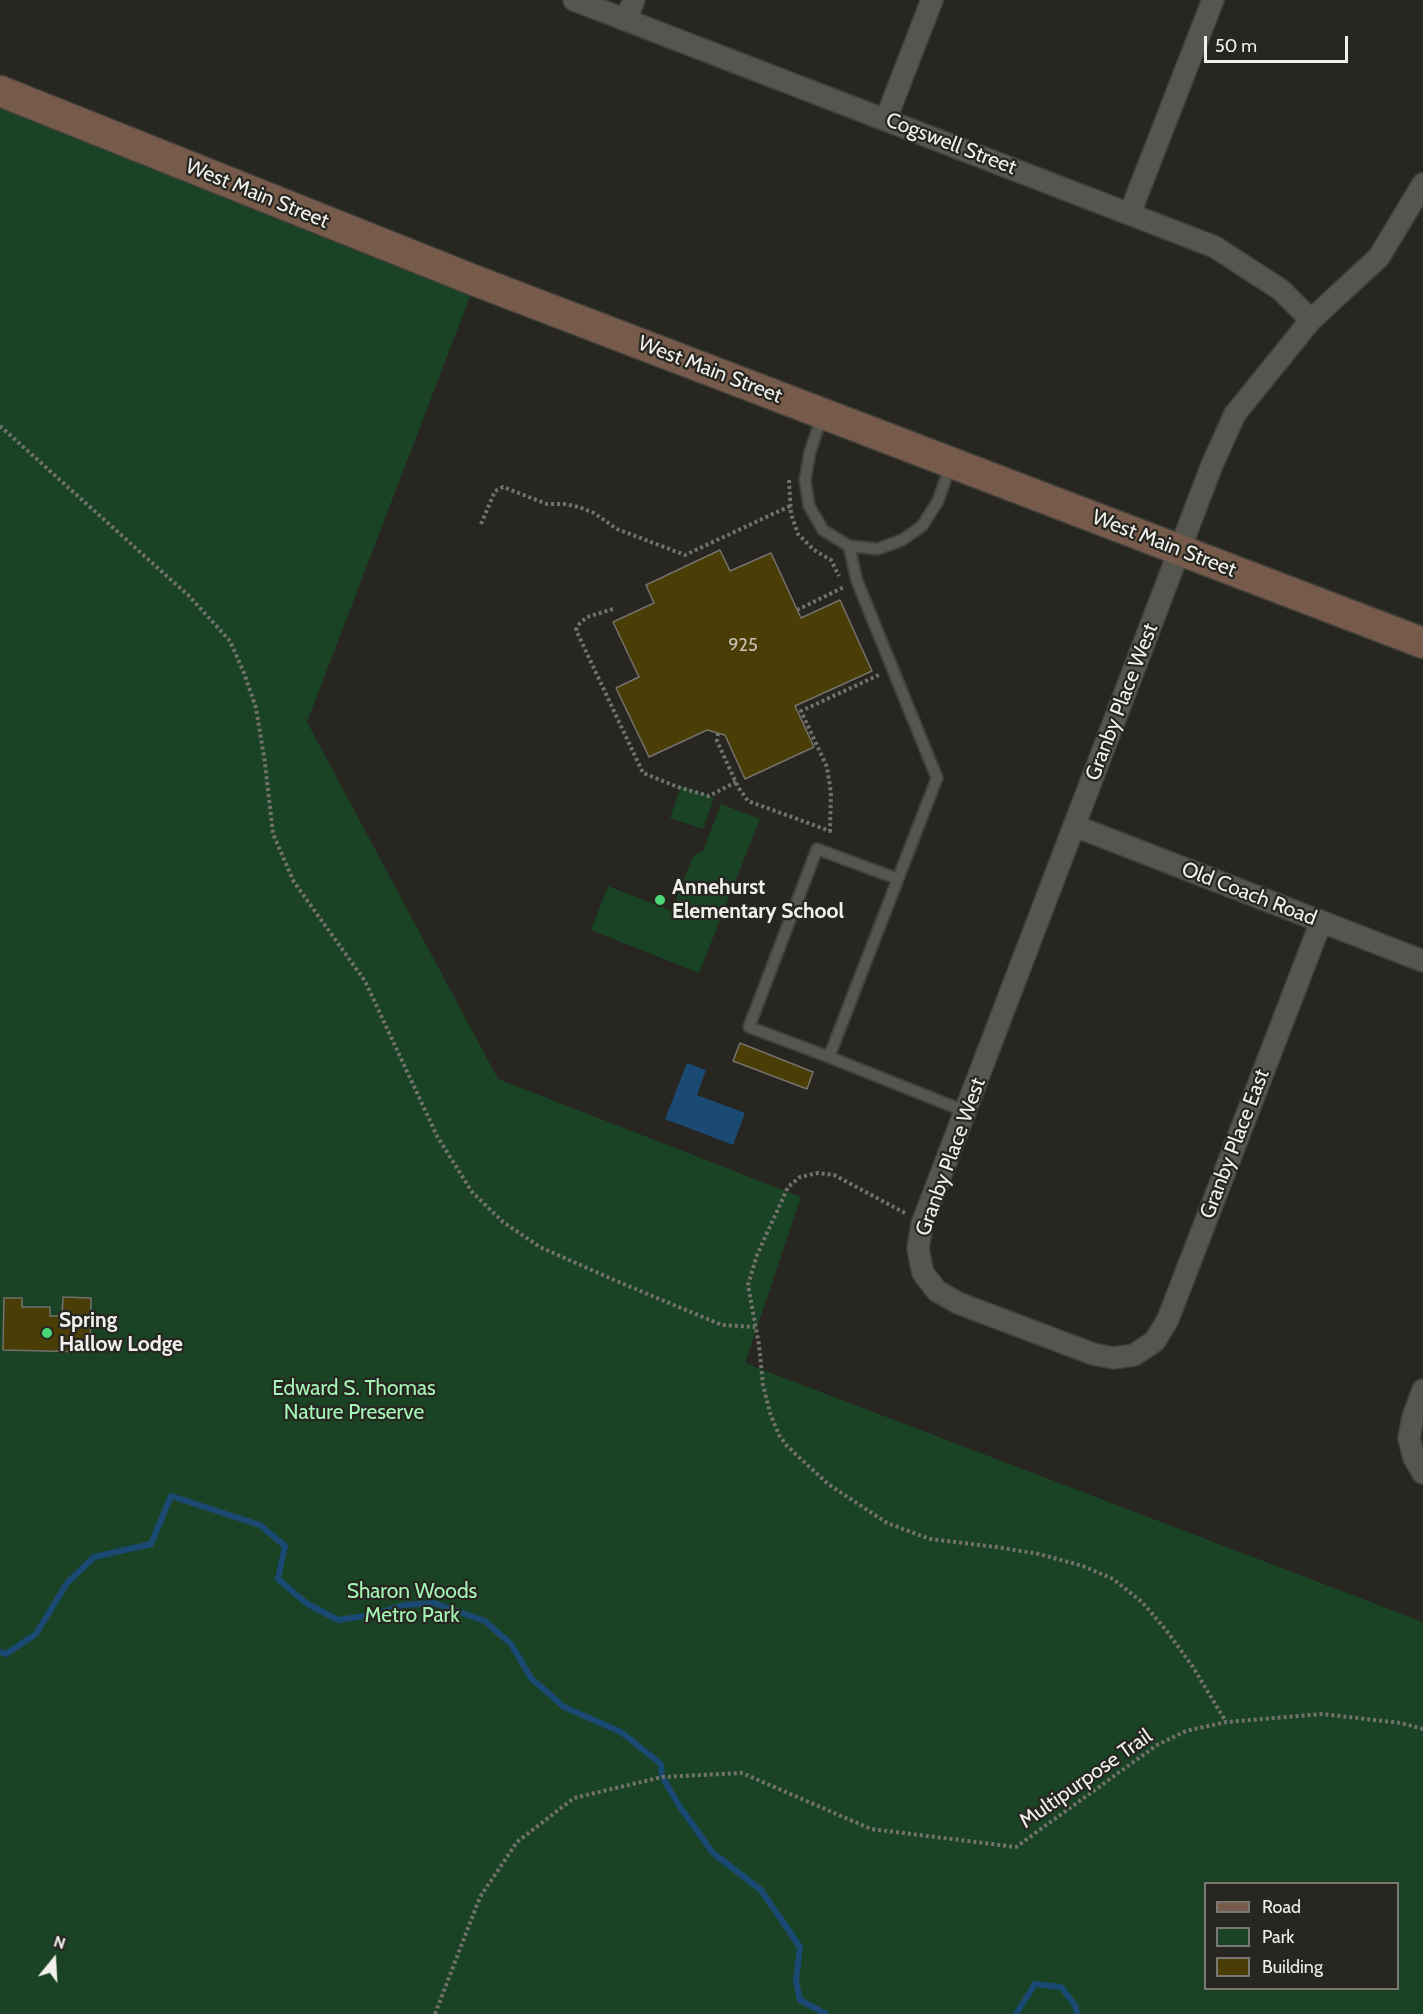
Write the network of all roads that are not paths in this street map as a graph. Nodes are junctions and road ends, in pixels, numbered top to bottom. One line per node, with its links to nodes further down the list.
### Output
1 (574, 0): 4 (street, Cogswell Street)
2 (932, 0): 6 (street)
3 (1213, 0): 8 (street)
4 (630, 9): 6 (street, Cogswell Street)
5 (0, 91): 10 (main road, West Main Street)
6 (886, 119): 8 (street, Cogswell Street)
7 (1423, 184): 9 (street, Granby Place West)
8 (1130, 213): 9 (street, Cogswell Street)
9 (1311, 320): 13 (street, Granby Place West)
10 (823, 413): 11 (main road, West Main Street); 12 (lane)
11 (951, 462): 12 (lane); 13 (main road, West Main Street)
12 (849, 546): 16 (lane)
13 (1181, 550): 14 (main road, West Main Street); 15 (street, Granby Place West)
14 (1423, 643)
15 (1075, 826): 17 (street, Old Coach Road); 20 (street, Granby Place West)
16 (898, 879): 19 (lane); 19 (lane)
17 (1321, 922): 18 (street, Old Coach Road); 21 (street, Granby Place East)
18 (1423, 961)
19 (829, 1057): 20 (lane)
20 (967, 1112): 21 (street, Granby Place West)
21 (923, 1272)
22 (1423, 1390): 23 (street)
23 (1418, 1465)

